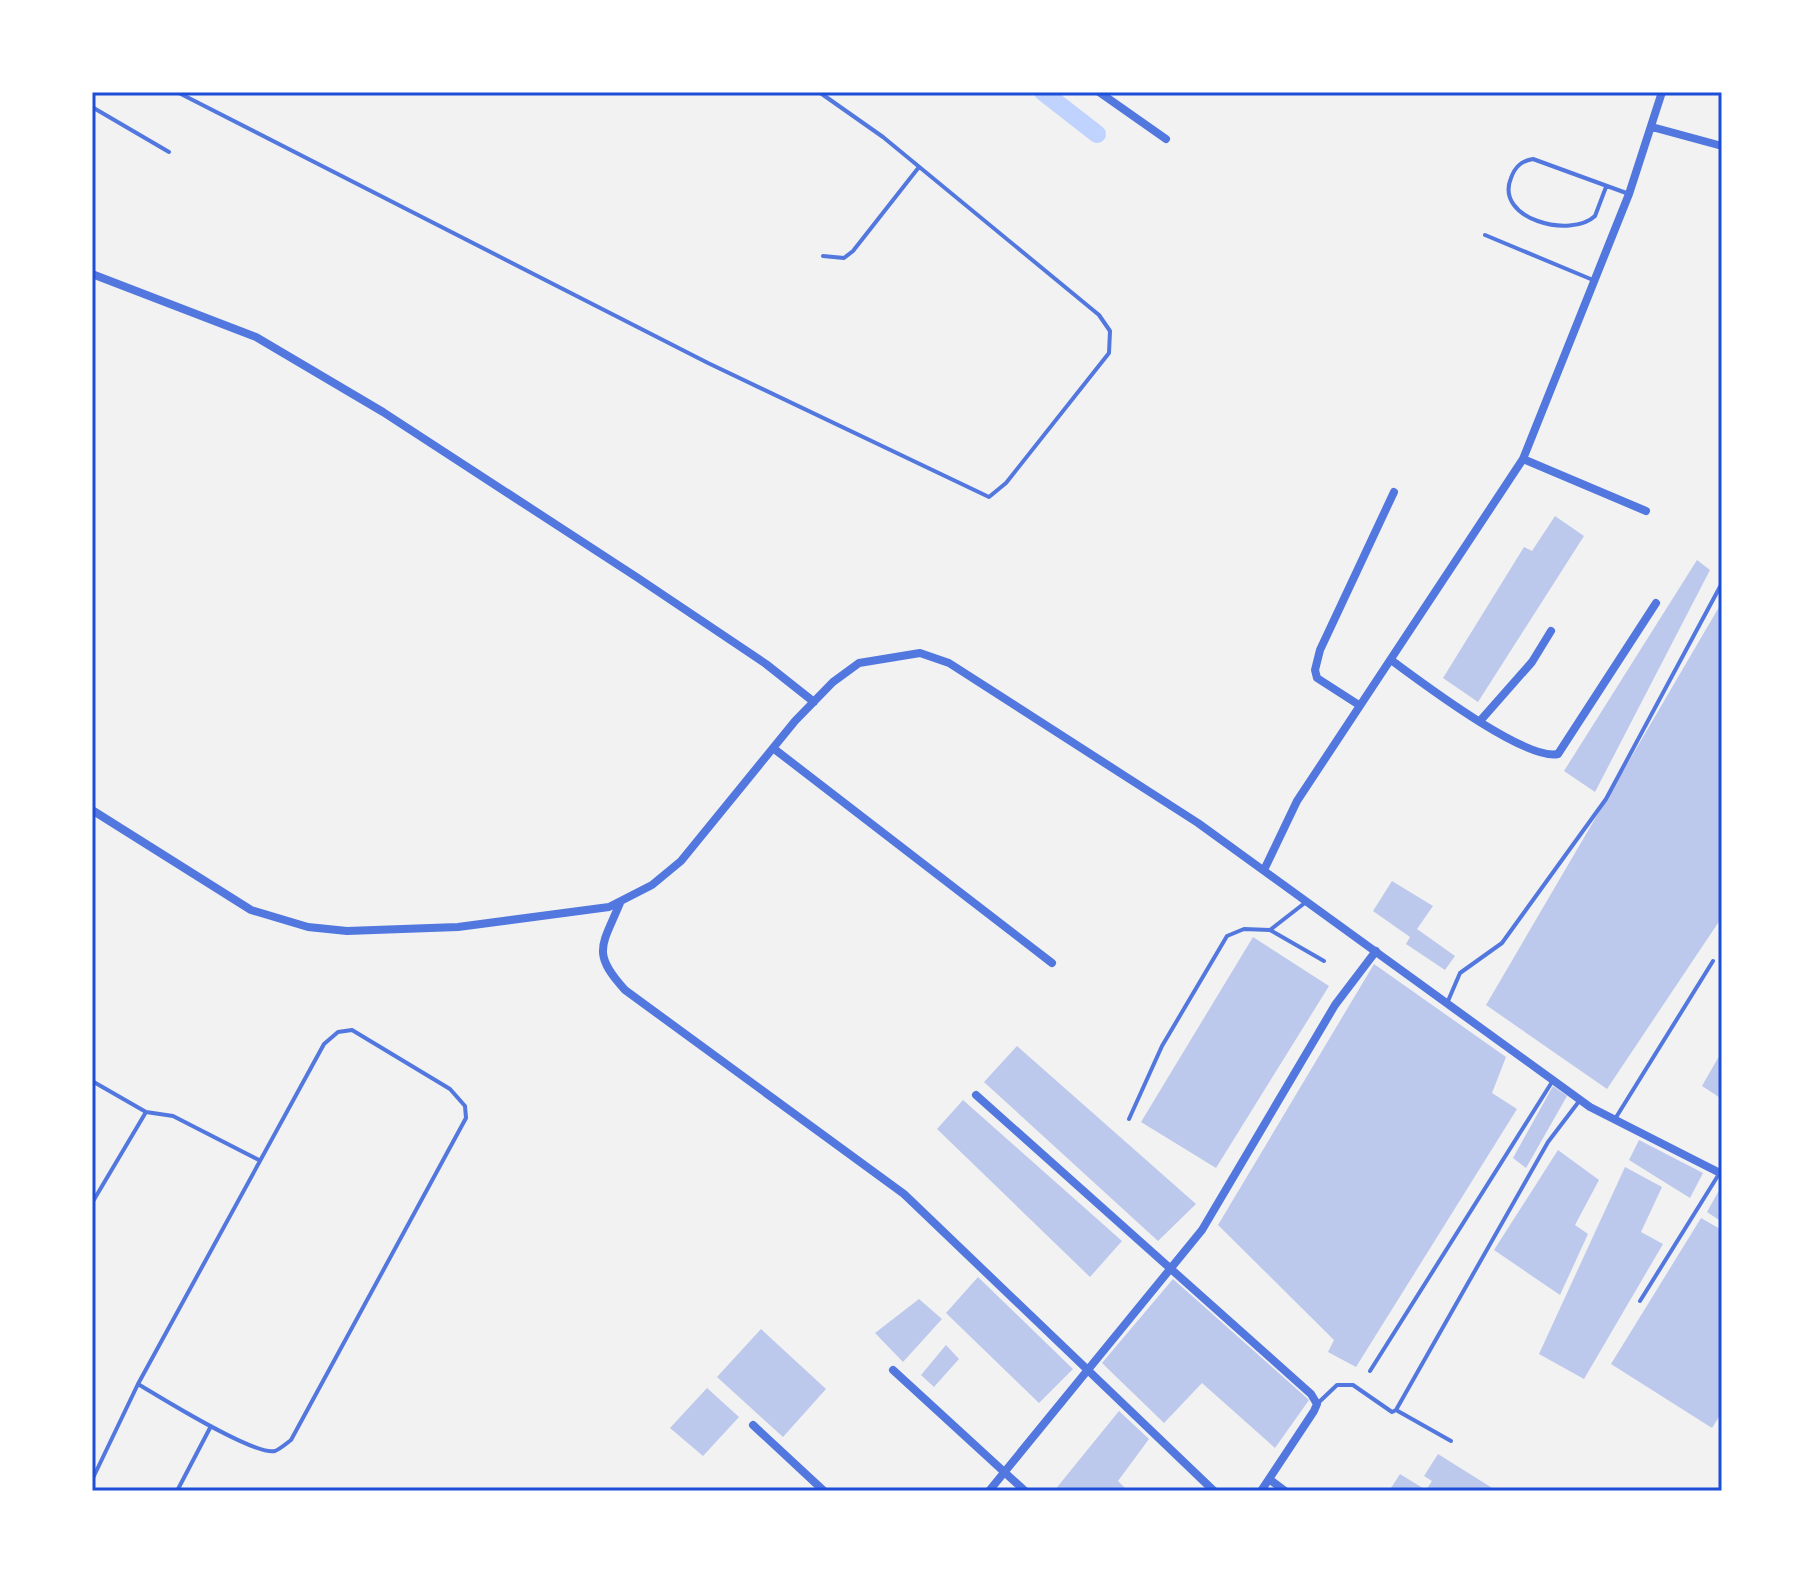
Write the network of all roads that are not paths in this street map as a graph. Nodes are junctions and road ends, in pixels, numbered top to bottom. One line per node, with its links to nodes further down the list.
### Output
1 (177, 92): 10 (lane)
2 (819, 92): 10 (lane)
3 (1099, 92): 7 (street)
4 (1662, 92): 6 (street)
5 (92, 107): 9 (lane)
6 (1652, 127): 8 (street); 12 (street)
7 (1166, 139)
8 (1722, 146)
9 (169, 152)
10 (919, 167): 14 (lane)
11 (1606, 187): 11 (lane); 12 (lane)
12 (1629, 194): 16 (street)
13 (1485, 235): 16 (lane)
14 (823, 256)
15 (92, 274): 24 (street)
16 (1595, 281): 17 (street)
17 (1524, 457): 19 (street); 23 (street)
18 (1394, 492): 25 (street)
19 (1646, 511)
20 (1722, 583): 37 (lane)
21 (1656, 603): 26 (street)
22 (1551, 631): 26 (street)
23 (1391, 660): 25 (street); 26 (street)
24 (814, 702): 27 (street); 29 (street)
25 (1359, 705): 29 (street)
26 (1480, 721)
27 (773, 748): 31 (street); 36 (street)
28 (92, 810): 31 (street)
29 (1264, 870): 30 (street)
30 (1308, 901): 32 (lane); 33 (street)
31 (620, 903): 51 (street)
32 (1270, 930): 34 (lane); 43 (lane)
33 (1376, 951): 37 (street); 48 (street)
34 (1324, 961)
35 (1713, 961): 44 (lane)
36 (1052, 963)
37 (1447, 1004): 39 (street)
38 (92, 1081): 42 (lane)
39 (1553, 1082): 41 (street); 52 (lane)
40 (976, 1095): 48 (street)
41 (1580, 1100): 44 (street); 55 (lane)
42 (146, 1112): 45 (lane); 47 (lane)
43 (1129, 1119)
44 (1615, 1119): 46 (street)
45 (259, 1160): 53 (lane); 57 (lane)
46 (1721, 1174): 49 (lane)
47 (92, 1203)
48 (1172, 1269): 51 (street); 54 (street)
49 (1640, 1301)
50 (893, 1370): 59 (street)
51 (1088, 1370): 59 (street); 66 (street)
52 (1370, 1371)
53 (138, 1384): 57 (lane); 61 (lane)
54 (1317, 1404): 55 (lane); 60 (street)
55 (1396, 1410): 58 (lane)
56 (753, 1425): 63 (street)
57 (211, 1426): 62 (lane)
58 (1451, 1441)
59 (1004, 1472): 64 (street); 65 (street)
60 (1269, 1479): 67 (street); 68 (street)
61 (92, 1480)
62 (177, 1491)
63 (824, 1491)
64 (989, 1491)
65 (1025, 1491)
66 (1214, 1491)
67 (1261, 1491)
68 (1285, 1491)

